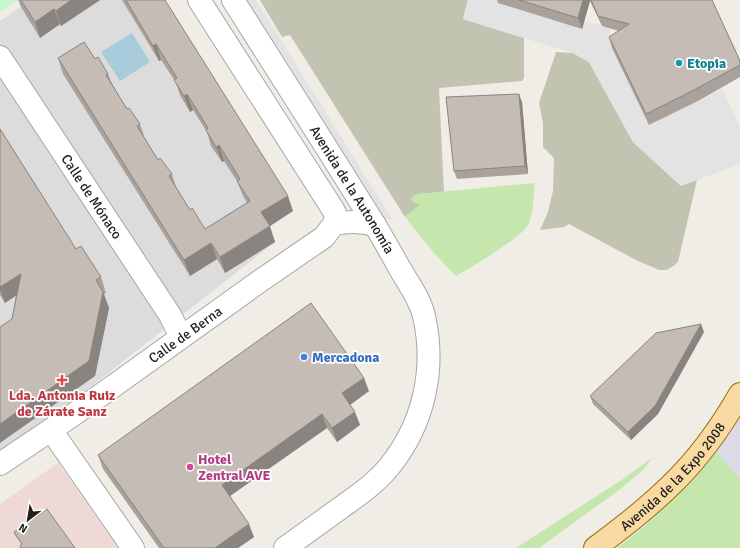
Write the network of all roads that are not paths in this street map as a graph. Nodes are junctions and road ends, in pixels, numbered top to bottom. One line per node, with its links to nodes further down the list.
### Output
1 (199, 0): 4 (street, Avenida de la Autonomía)
2 (233, 0): 5 (street, Avenida de la Autonomía)
3 (0, 57): 6 (street, Calle de Mónaco)
4 (334, 224): 5 (street); 6 (street, Calle de Berna)
5 (375, 225): 11 (street, Avenida de la Autonomía)
6 (182, 337): 8 (street, Calle de Berna)
7 (740, 394): 12 (main road, Avenida de la Expo 2008)
8 (50, 430): 9 (street, Calle de Berna); 10 (street)
9 (0, 464)
10 (133, 548)
11 (284, 548)
12 (595, 548)

